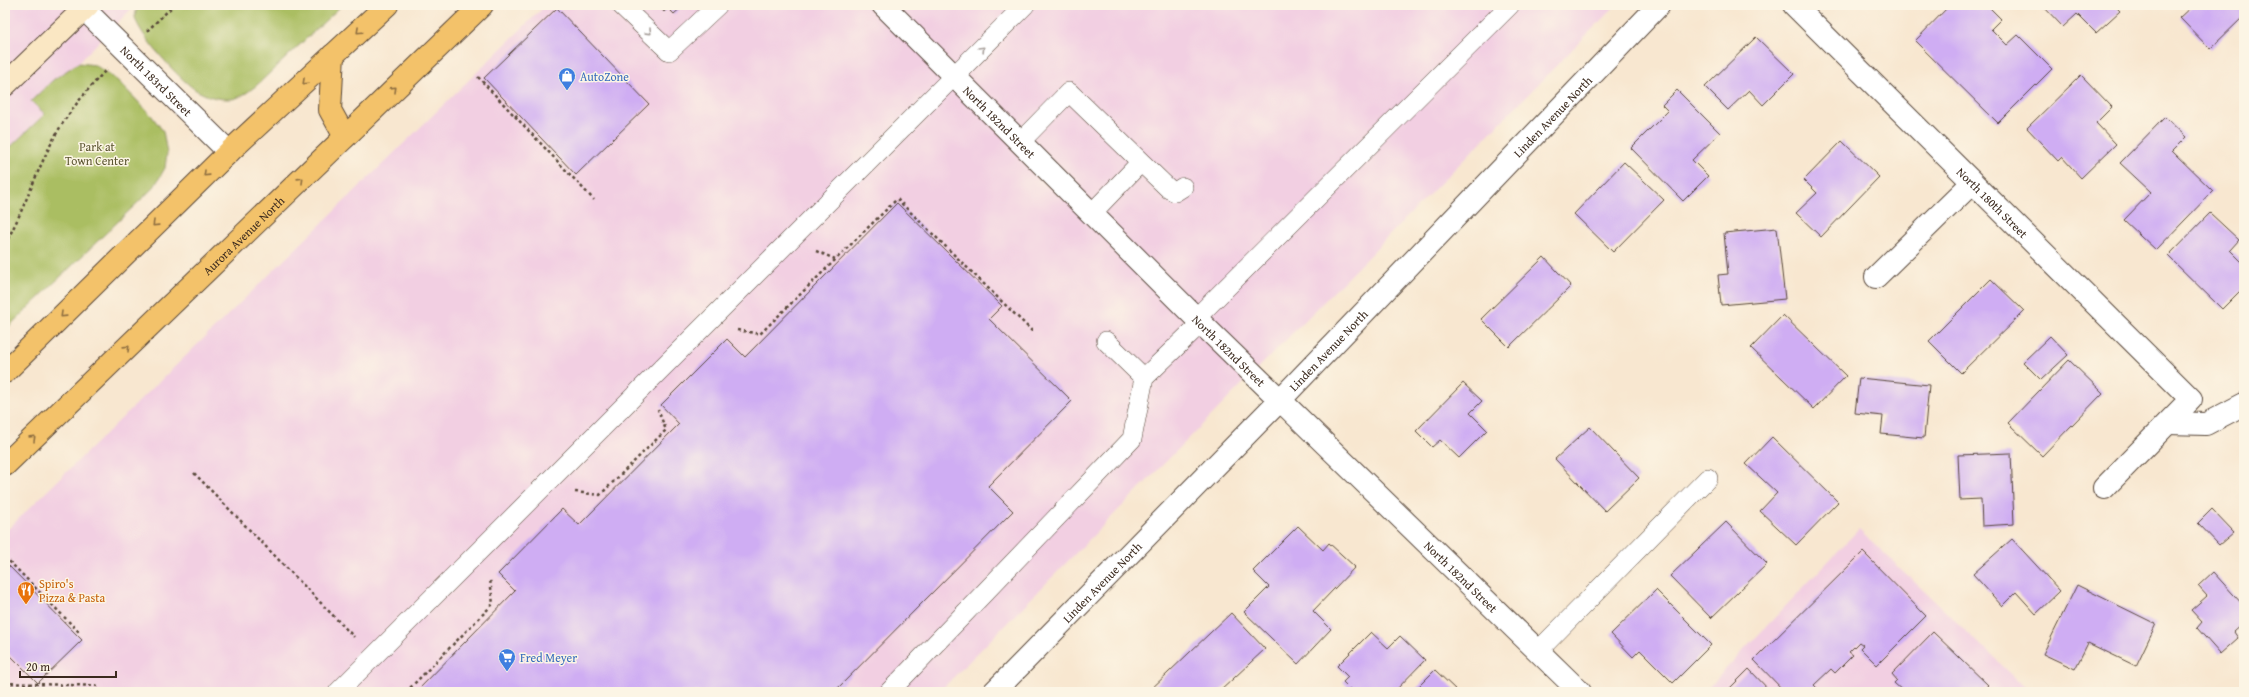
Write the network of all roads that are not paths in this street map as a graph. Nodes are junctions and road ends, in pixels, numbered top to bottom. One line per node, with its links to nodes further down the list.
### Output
1 (387, 5): 11 (main road, one-way to 11)
2 (482, 5): 14 (main road, Aurora Avenue North, one-way to 2)
3 (621, 5): 4 (lane, one-way to 4)
4 (718, 5)
5 (883, 5): 12 (street, North 182nd Street)
6 (1025, 5): 12 (lane, one-way to 6)
7 (1510, 5): 22 (lane)
8 (1659, 5): 26 (street, Linden Avenue North)
9 (1794, 5): 18 (street, North 180th Street)
10 (86, 7): 13 (street); 16 (street, North 183rd Street)
11 (334, 55): 14 (main road); 16 (main road, one-way to 16)
12 (955, 77): 15 (street, North 182nd Street); 33 (lane)
13 (5, 85)
14 (345, 137): 29 (main road, Aurora Avenue North, one-way to 14)
15 (1020, 142): 17 (lane); 20 (street, North 182nd Street)
16 (229, 152): 24 (main road, one-way to 24)
17 (1141, 162): 19 (lane); 20 (lane)
18 (1972, 183): 21 (street); 28 (street, North 180th Street)
19 (1183, 187)
20 (1092, 213): 22 (street, North 182nd Street)
21 (1876, 277)
22 (1199, 320): 25 (lane); 26 (street, North 182nd Street)
23 (1106, 341): 25 (lane)
24 (5, 372)
25 (1144, 378): 34 (lane)
26 (1280, 400): 32 (street, North 182nd Street); 35 (street, Linden Avenue North)
27 (2244, 404): 28 (street)
28 (2168, 423): 31 (street)
29 (5, 465)
30 (1708, 478): 32 (lane)
31 (2104, 488)
32 (1538, 651): 36 (street, North 182nd Street)
33 (338, 692)
34 (889, 692)
35 (994, 692)
36 (1580, 692)

